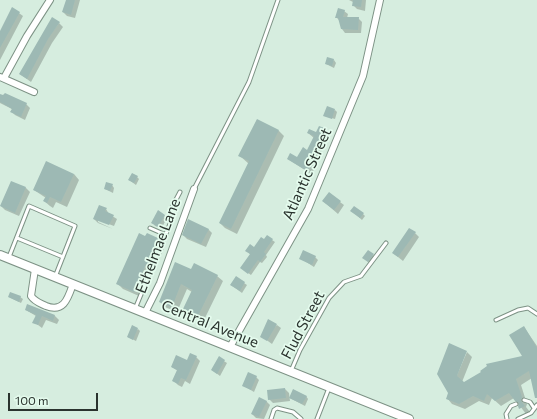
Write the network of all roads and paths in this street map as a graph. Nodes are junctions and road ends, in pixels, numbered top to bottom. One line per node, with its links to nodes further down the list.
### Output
1 (50, 0): 4 (street)
2 (278, 0): 6 (lane)
3 (380, 0): 22 (street, Atlantic Street)
4 (2, 78): 5 (street)
5 (34, 92)
6 (194, 189): 19 (street, Ethelmae Lane)
7 (180, 192): 9 (lane)
8 (150, 228): 9 (lane)
9 (166, 235): 18 (lane)
10 (17, 238): 13 (lane); 13 (lane); 14 (lane)
11 (386, 243): 23 (lane, Flud Street)
12 (0, 255): 14 (street, Central Avenue)
13 (63, 257): 16 (lane)
14 (9, 259): 15 (street, Central Avenue)
15 (35, 269): 16 (street, Central Avenue); 17 (street)
16 (55, 277): 17 (street, Central Avenue)
17 (73, 284): 18 (street, Central Avenue)
18 (135, 308): 19 (street, Central Avenue)
19 (145, 313): 22 (street, Central Avenue)
20 (537, 314): 21 (lane)
21 (496, 320)
22 (230, 347): 23 (street, Central Avenue)
23 (291, 371): 24 (street, Central Avenue)
24 (329, 386): 31 (lane); 32 (street, Central Avenue)
25 (524, 400): 28 (lane)
26 (516, 404): 33 (lane)
27 (537, 404): 28 (lane)
28 (534, 408): 34 (lane)
29 (271, 419): 30 (lane)
30 (301, 419)
31 (317, 419)
32 (409, 419)
33 (507, 419)
34 (518, 419)

